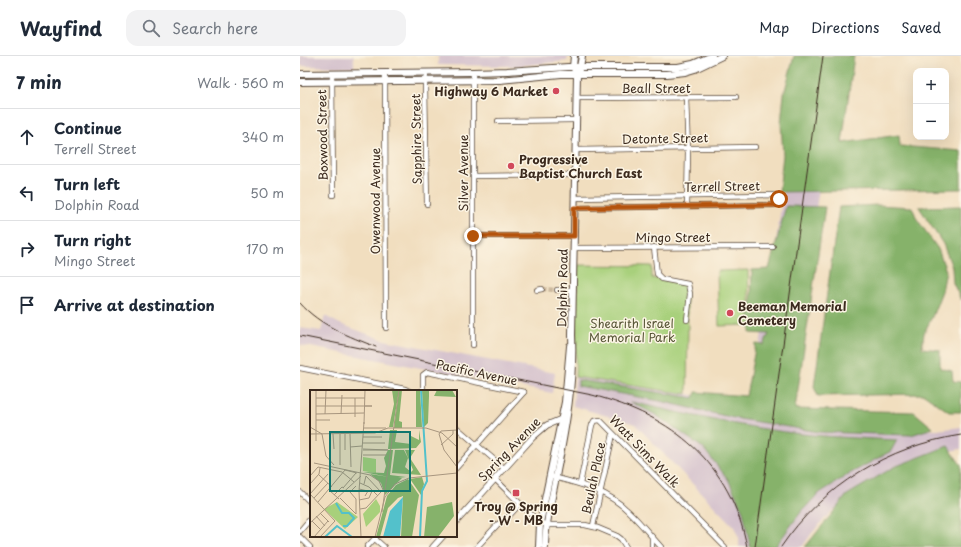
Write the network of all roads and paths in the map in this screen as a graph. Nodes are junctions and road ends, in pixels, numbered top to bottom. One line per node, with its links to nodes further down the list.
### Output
1 (574, 56): 5 (main road)
2 (582, 56): 6 (main road, Dolphin Road)
3 (712, 56): 6 (main road)
4 (722, 56): 12 (main road)
5 (573, 67): 6 (main road); 7 (main road); 12 (main road)
6 (580, 67): 12 (main road, Dolphin Road)
7 (507, 71): 8 (main road); 14 (main road)
8 (473, 72): 9 (main road); 17 (street, Silver Avenue)
9 (426, 73): 11 (main road); 16 (street, Sapphire Street)
10 (300, 74): 13 (main road)
11 (385, 74): 13 (main road); 15 (street, Owenwood Avenue)
12 (577, 74): 14 (main road); 21 (main road, Dolphin Road)
13 (332, 78): 15 (main road); 18 (main road); 29 (street, Boxwood Street)
14 (507, 80): 17 (main road)
15 (385, 81): 16 (main road); 43 (street, Owenwood Avenue)
16 (426, 81): 17 (main road); 32 (street, Sapphire Street)
17 (473, 81): 28 (street, Silver Avenue)
18 (300, 82)
19 (686, 97): 20 (street, Beall Street); 21 (street, Beall Street); 25 (street)
20 (736, 97)
21 (576, 98): 22 (main road, Dolphin Road)
22 (576, 120): 23 (street); 26 (main road, Dolphin Road)
23 (498, 121)
24 (755, 147): 25 (street, Detonte Street)
25 (688, 148): 26 (street, Detonte Street); 30 (street)
26 (576, 150): 27 (main road, Dolphin Road)
27 (575, 175): 28 (street); 31 (main road, Dolphin Road)
28 (473, 176): 35 (street, Silver Avenue)
29 (333, 195)
30 (688, 196): 31 (street, Terrell Street); 33 (street); 33 (street, Terrell Street)
31 (574, 198): 34 (main road, Dolphin Road)
32 (426, 204)
33 (687, 206): 34 (street, Terrell Street)
34 (574, 208): 36 (main road, Dolphin Road)
35 (473, 236): 36 (street); 44 (street, Silver Avenue)
36 (574, 236): 39 (main road, Dolphin Road)
37 (654, 247): 38 (street, Mingo Street); 39 (street, Mingo Street); 42 (street)
38 (773, 247)
39 (574, 248): 41 (main road, Dolphin Road)
40 (557, 290): 41 (street)
41 (573, 290): 48 (main road, Dolphin Road)
42 (687, 320)
43 (386, 328)
44 (473, 345)
45 (300, 368): 46 (street)
46 (407, 390)
47 (423, 390): 51 (street, Pacific Avenue)
48 (564, 418): 53 (street, Spring Avenue); 54 (main road); 55 (main road)
49 (457, 428): 51 (street)
50 (613, 434): 57 (street, Watt Sims Walk); 58 (street, Beulah Place); 82 (street, Watt Sims Walk)
51 (477, 444): 52 (street); 53 (street)
52 (457, 467)
53 (505, 469): 56 (street, Spring Avenue)
54 (549, 477): 55 (street); 64 (main road)
55 (556, 478): 57 (street); 65 (main road)
56 (495, 479): 61 (street); 63 (street, Spring Avenue)
57 (580, 484): 58 (street)
58 (601, 491): 66 (street, Beulah Place); 71 (street)
59 (300, 492): 60 (street)
60 (310, 502)
61 (520, 504): 64 (street); 76 (street)
62 (310, 519): 67 (street)
63 (457, 521)
64 (540, 523): 65 (street); 77 (main road)
65 (547, 524): 66 (street); 78 (main road)
66 (593, 526): 79 (street)
67 (300, 530)
68 (300, 537): 72 (street)
69 (376, 537): 73 (street); 74 (street)
70 (440, 537): 75 (street)
71 (652, 538): 80 (street); 81 (street)
72 (310, 547)
73 (367, 547)
74 (384, 547)
75 (432, 547)
76 (477, 547)
77 (539, 547)
78 (545, 547)
79 (626, 547)
80 (652, 547)
81 (662, 547)
82 (725, 547)

